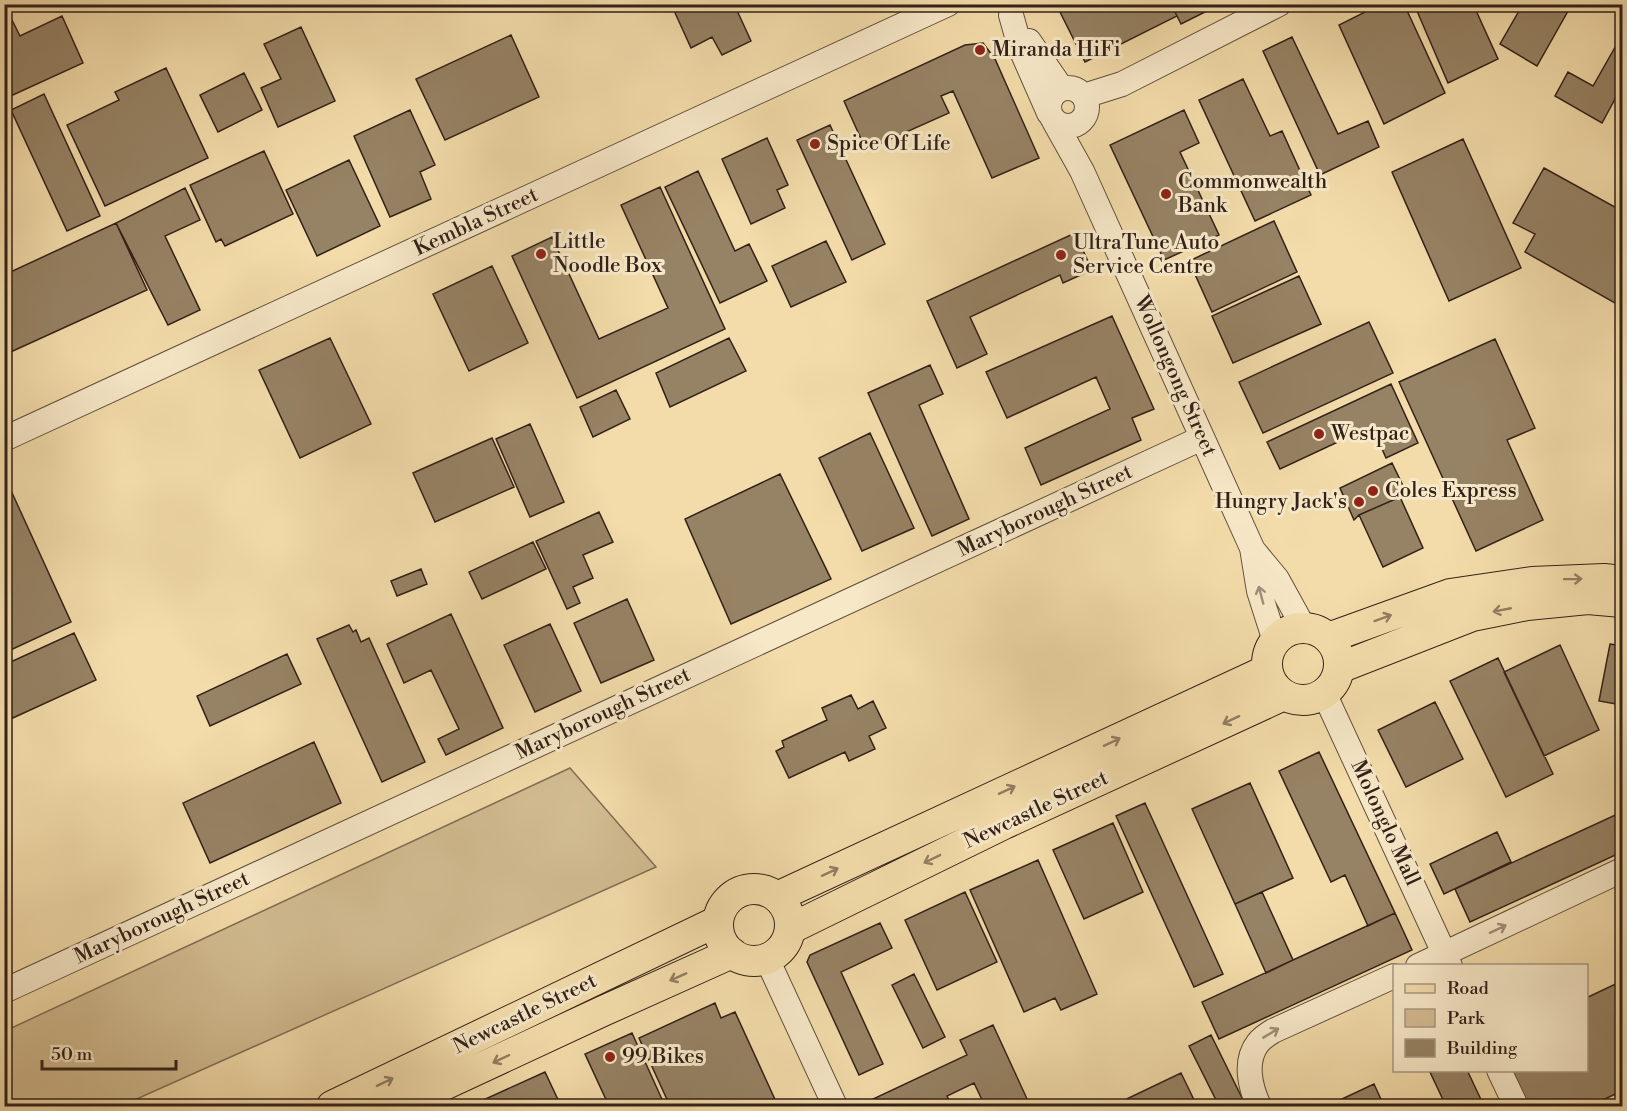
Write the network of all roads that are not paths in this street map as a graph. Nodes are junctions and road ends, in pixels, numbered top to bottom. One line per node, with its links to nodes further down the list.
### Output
1 (948, 4): 8 (street, Kembla Street)
2 (1279, 4): 4 (street)
3 (1009, 10): 4 (street, Wollongong Street); 5 (street, Wollongong Street)
4 (1078, 105): 5 (street); 5 (street); 6 (street, Wollongong Street)
5 (1052, 117): 6 (street, Wollongong Street)
6 (1082, 171): 7 (street, Wollongong Street)
7 (1202, 438): 9 (street, Wollongong Street); 27 (street, Maryborough Street)
8 (4, 439)
9 (1252, 548): 12 (street, Wollongong Street); 13 (street, Wollongong Street, one-way to 9)
10 (1623, 581): 12 (main road, one-way to 10)
11 (1623, 602): 14 (main road, one-way to 14)
12 (1316, 633): 13 (main road); 14 (main road)
13 (1275, 641): 15 (main road)
14 (1339, 668): 16 (main road)
15 (1267, 670): 17 (main road); 19 (main road, Newcastle Street, one-way to 15)
16 (1324, 693): 17 (main road); 24 (street, Molonglo Mall)
17 (1284, 695): 21 (main road, Newcastle Street, one-way to 21)
18 (1623, 870): 24 (street, one-way to 18)
19 (777, 897): 20 (main road); 21 (main road)
20 (718, 921): 22 (main road); 29 (main road, Newcastle Street, one-way to 20)
21 (790, 929): 23 (main road)
22 (732, 954): 23 (main road); 30 (main road, Newcastle Street, one-way to 30)
23 (766, 959): 31 (street)
24 (1448, 959): 25 (street)
25 (1427, 964)
26 (1393, 977): 32 (street, one-way to 26)
27 (4, 991)
28 (1499, 1072): 33 (street)
29 (332, 1107)
30 (394, 1107)
31 (835, 1107)
32 (1259, 1107)
33 (1516, 1107)

